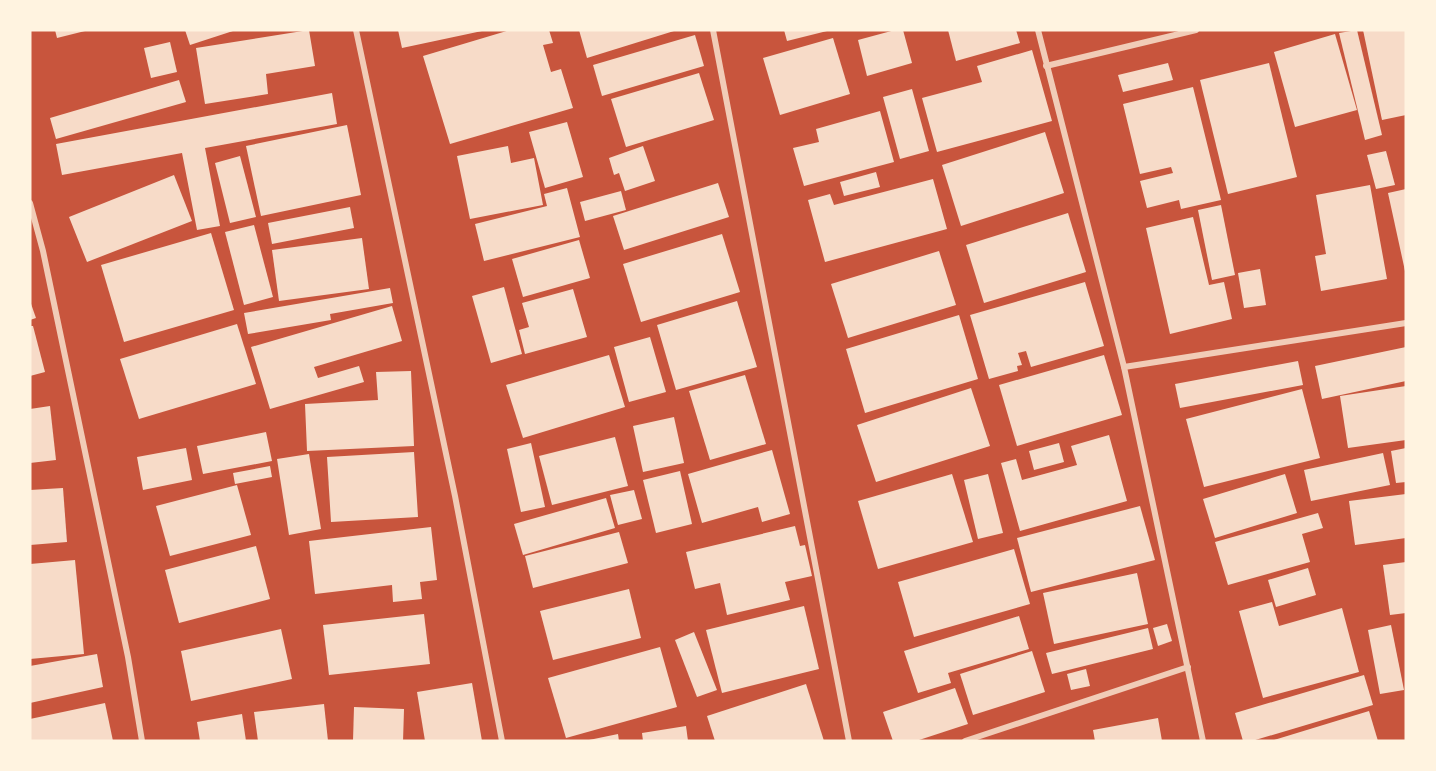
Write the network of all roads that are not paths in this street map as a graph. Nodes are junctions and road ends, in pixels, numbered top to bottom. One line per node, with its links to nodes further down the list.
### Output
1 (356, 30): 11 (street)
2 (713, 30): 12 (street)
3 (1038, 30): 5 (street)
4 (1196, 30): 5 (street)
5 (1046, 66): 8 (street)
6 (30, 203): 10 (street)
7 (1406, 323): 8 (street)
8 (1124, 367): 9 (street)
9 (1188, 667): 13 (street); 14 (street)
10 (142, 741)
11 (502, 741)
12 (849, 741)
13 (965, 741)
14 (1203, 741)

